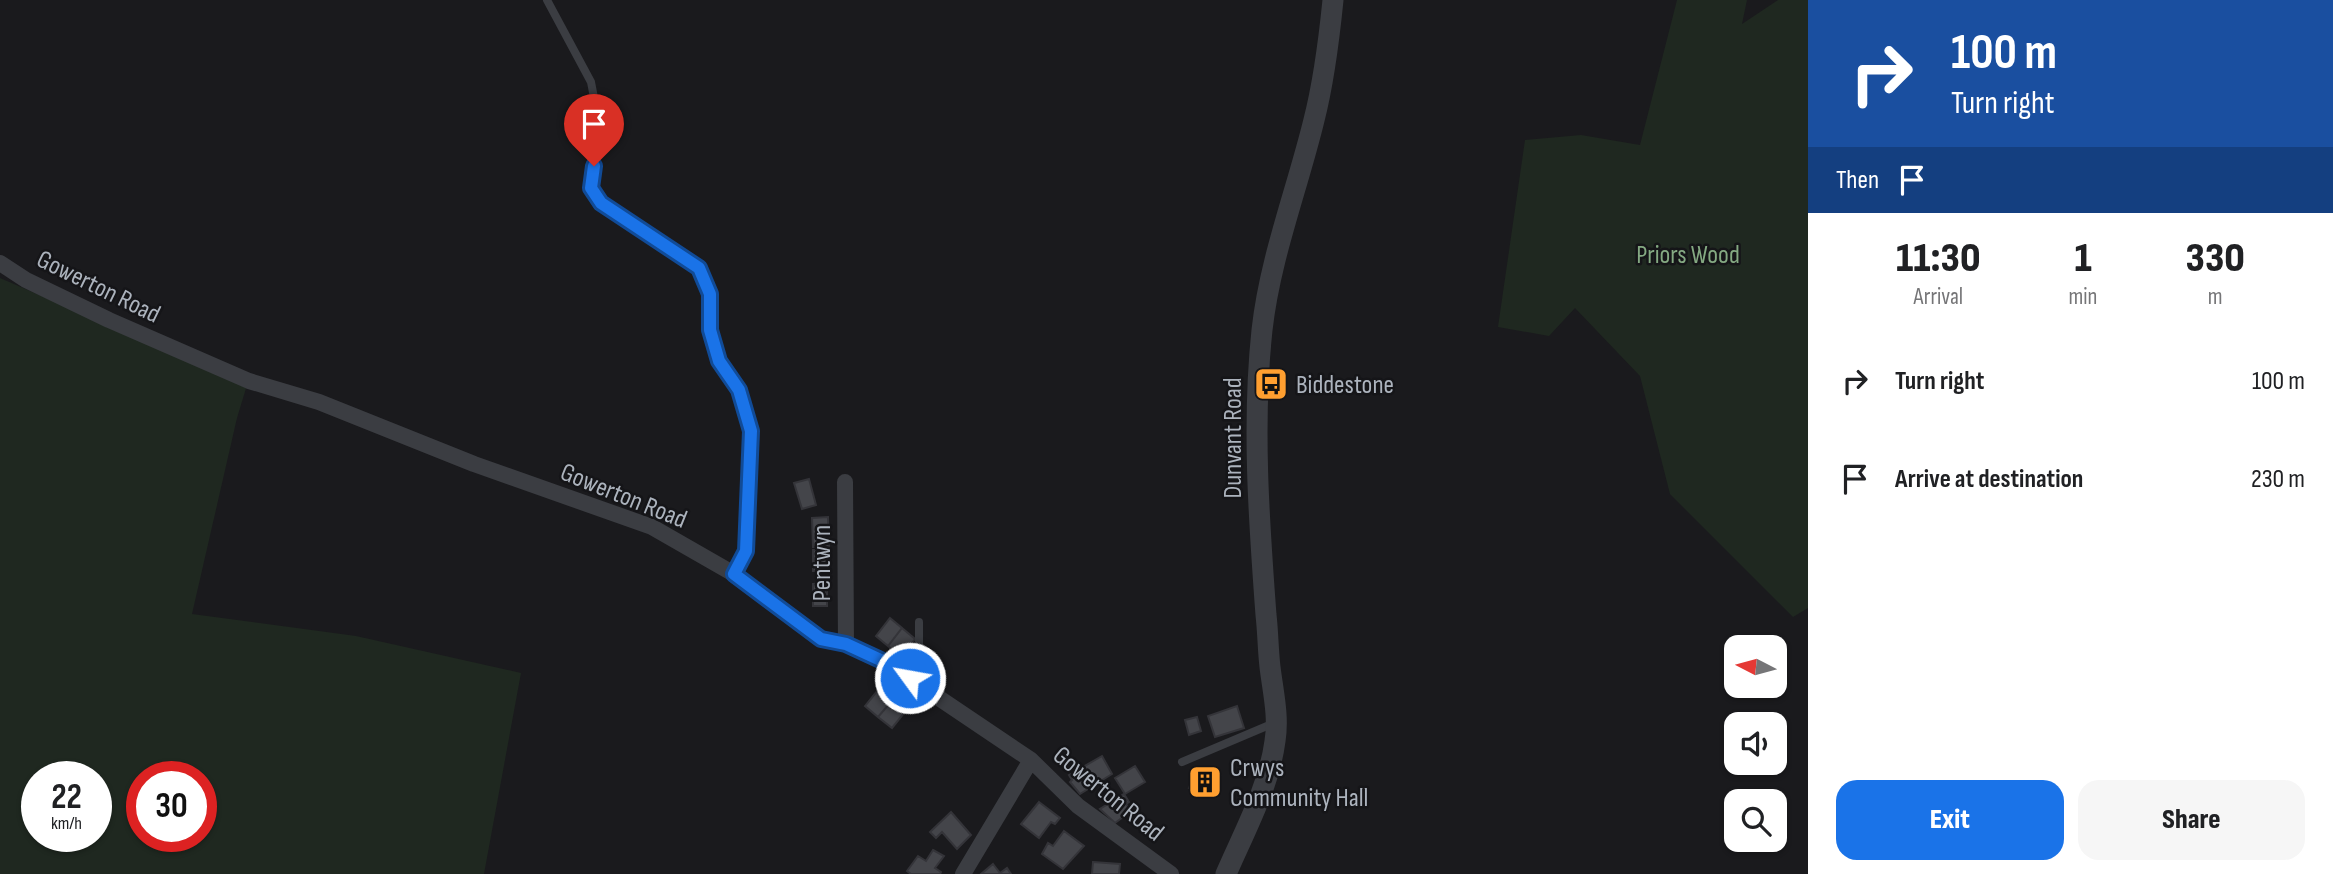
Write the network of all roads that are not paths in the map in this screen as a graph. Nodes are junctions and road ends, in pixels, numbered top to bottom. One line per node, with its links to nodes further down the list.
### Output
1 (547, 0): 5 (lane)
2 (1334, 0): 9 (street, Dunvant Road)
3 (0, 263): 5 (street, Gowerton Road)
4 (845, 482): 7 (street, Pentwyn)
5 (734, 574): 7 (street, Gowerton Road)
6 (919, 622): 8 (lane)
7 (846, 644): 8 (street, Gowerton Road)
8 (910, 678): 10 (street, Gowerton Road)
9 (1277, 722): 11 (lane); 14 (street, Dunvant Road)
10 (1031, 760): 12 (street); 13 (street, Gowerton Road)
11 (1182, 762)
12 (963, 874)
13 (1171, 874)
14 (1226, 874)

